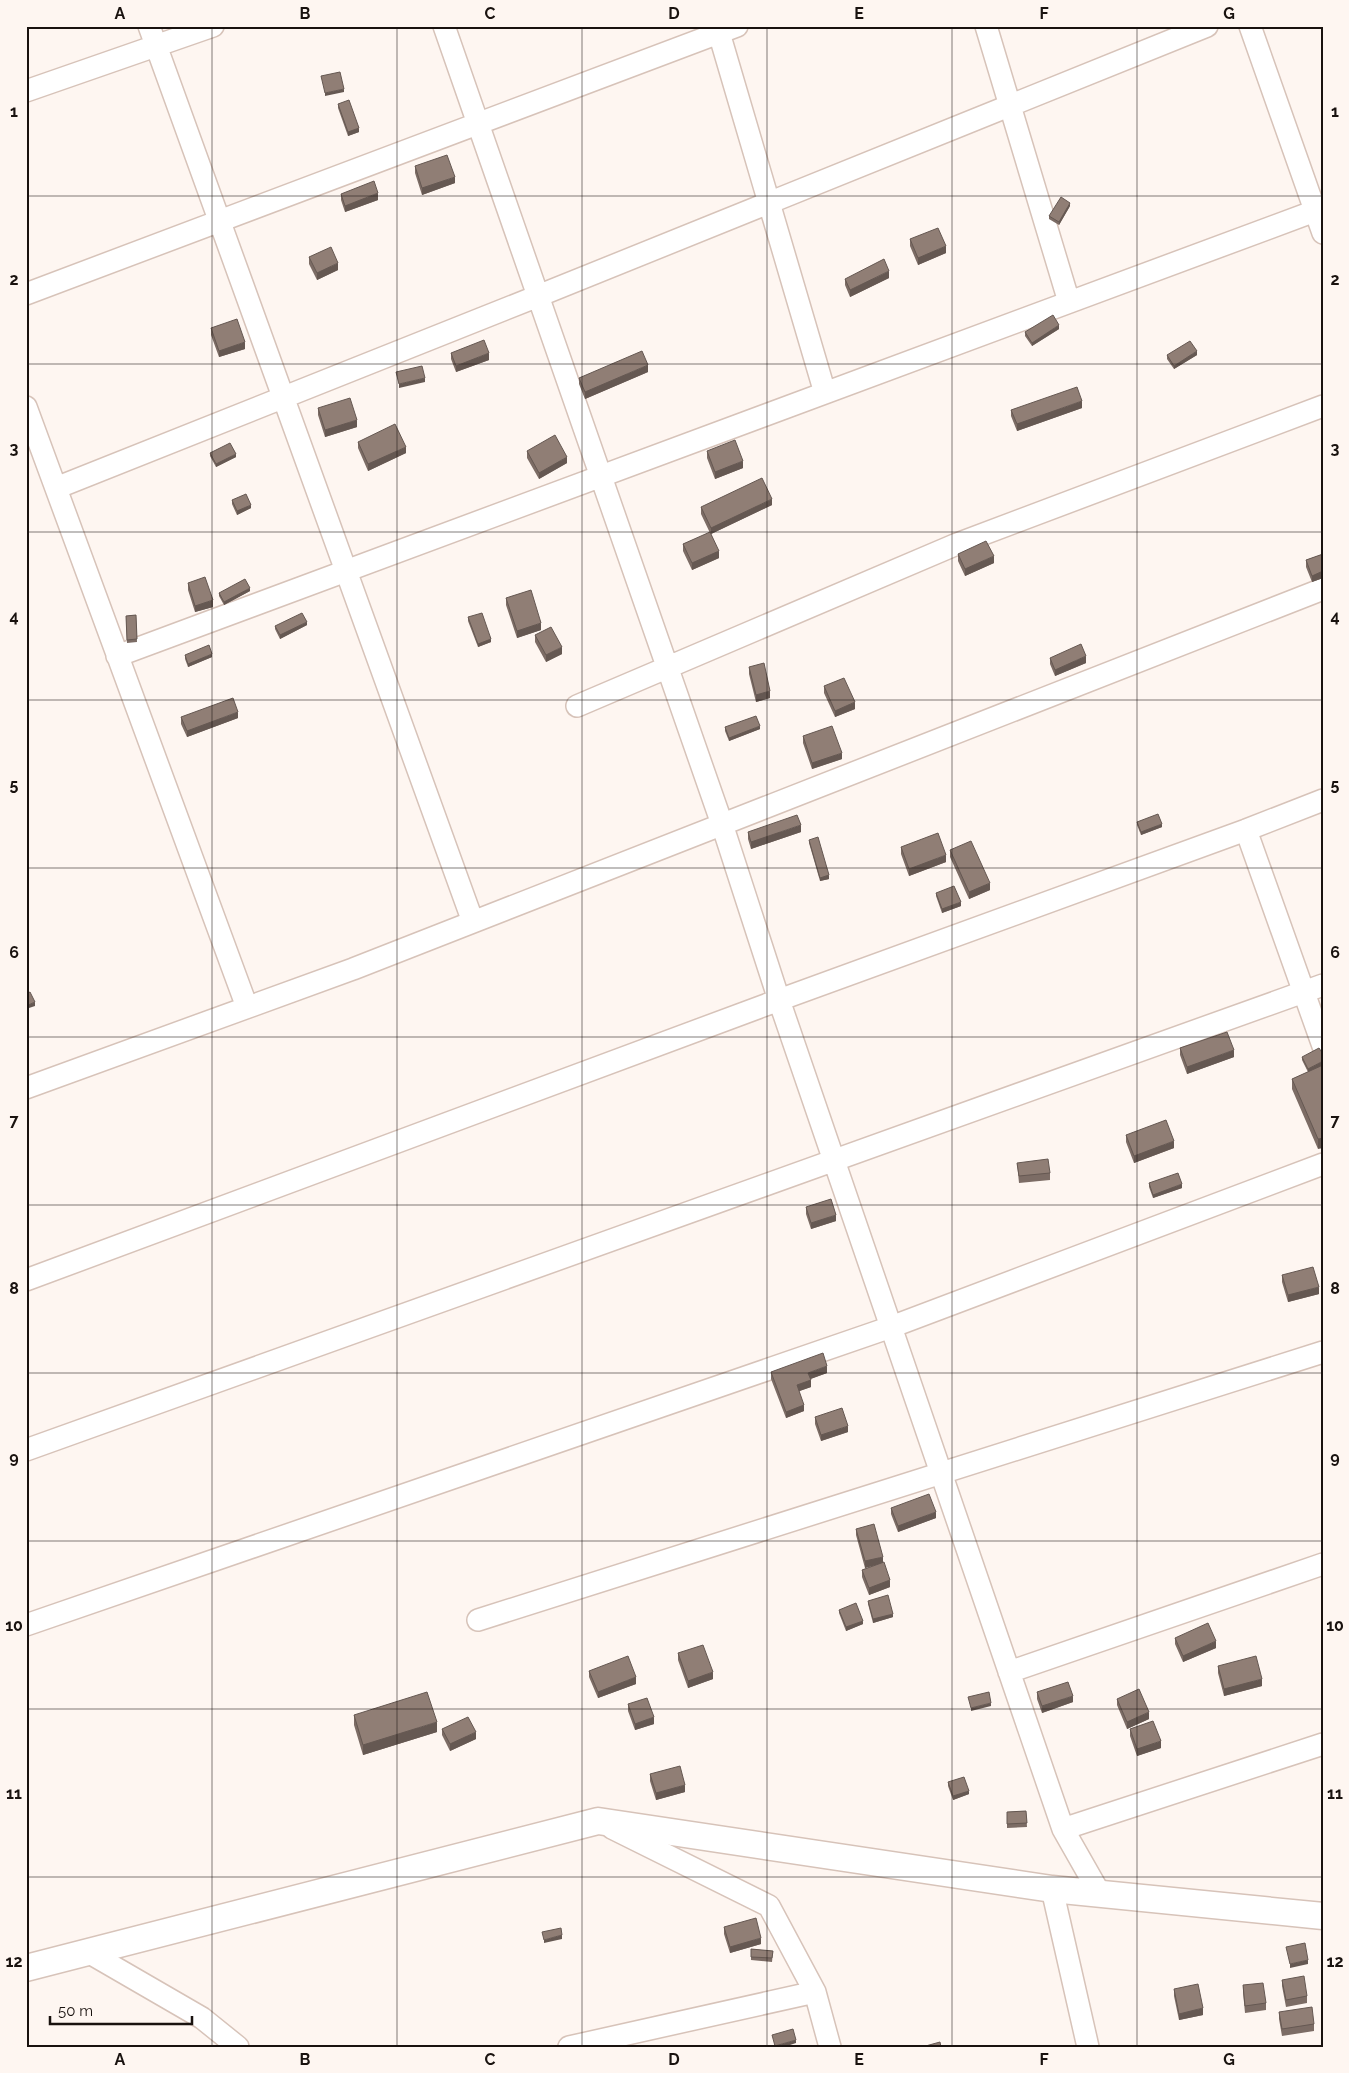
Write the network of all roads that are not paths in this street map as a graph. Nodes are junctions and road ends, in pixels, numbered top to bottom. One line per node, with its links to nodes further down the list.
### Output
1 (213, 26): 7 (street)
2 (444, 26): 10 (street)
3 (986, 26): 9 (street)
4 (1207, 26): 9 (street)
5 (1250, 26): 12 (street)
6 (724, 28): 10 (street); 11 (street)
7 (153, 36): 8 (street); 13 (street)
8 (26, 91)
9 (1010, 106): 11 (street); 17 (street)
10 (479, 123): 13 (street); 16 (street)
11 (769, 204): 16 (street); 18 (street)
12 (1319, 210): 14 (street); 17 (street)
13 (220, 221): 15 (street); 19 (street)
14 (1323, 233)
15 (26, 294)
16 (538, 296): 19 (street); 22 (street)
17 (1069, 302): 18 (street)
18 (825, 393): 22 (street)
19 (285, 397): 23 (street); 24 (street)
20 (1323, 406): 27 (street)
21 (26, 407): 23 (street)
22 (600, 477): 24 (street); 27 (street)
23 (56, 488): 26 (street)
24 (346, 571): 26 (street); 32 (street)
25 (1323, 589): 30 (street)
26 (117, 656): 36 (street)
27 (666, 668): 28 (street); 30 (street)
28 (577, 706)
29 (1323, 800): 31 (street)
30 (722, 824): 32 (street); 35 (street)
31 (1246, 830): 34 (street); 35 (street)
32 (473, 922): 36 (street)
33 (1323, 985): 34 (street)
34 (1302, 992): 37 (street); 39 (street)
35 (779, 1000): 39 (street); 41 (street)
36 (247, 1007): 38 (street)
37 (1323, 1046)
38 (26, 1088)
39 (834, 1160): 42 (street); 44 (street)
40 (1323, 1164): 42 (street)
41 (26, 1280)
42 (891, 1327): 45 (street); 48 (street)
43 (1323, 1352): 45 (street)
44 (26, 1450)
45 (941, 1472): 47 (street); 49 (street)
46 (1323, 1564): 49 (street)
47 (478, 1620)
48 (26, 1625)
49 (1009, 1672): 52 (street)
50 (1323, 1744): 52 (street)
51 (598, 1821): 53 (street); 56 (street); 58 (street)
52 (1064, 1829): 54 (street)
53 (1052, 1889): 54 (street); 62 (street)
54 (1100, 1894): 55 (street)
55 (1323, 1916)
56 (88, 1952): 57 (street); 59 (street)
57 (26, 1968)
58 (815, 1992): 60 (street); 61 (street)
59 (238, 2047)
60 (569, 2047)
61 (830, 2047)
62 (1088, 2047)

